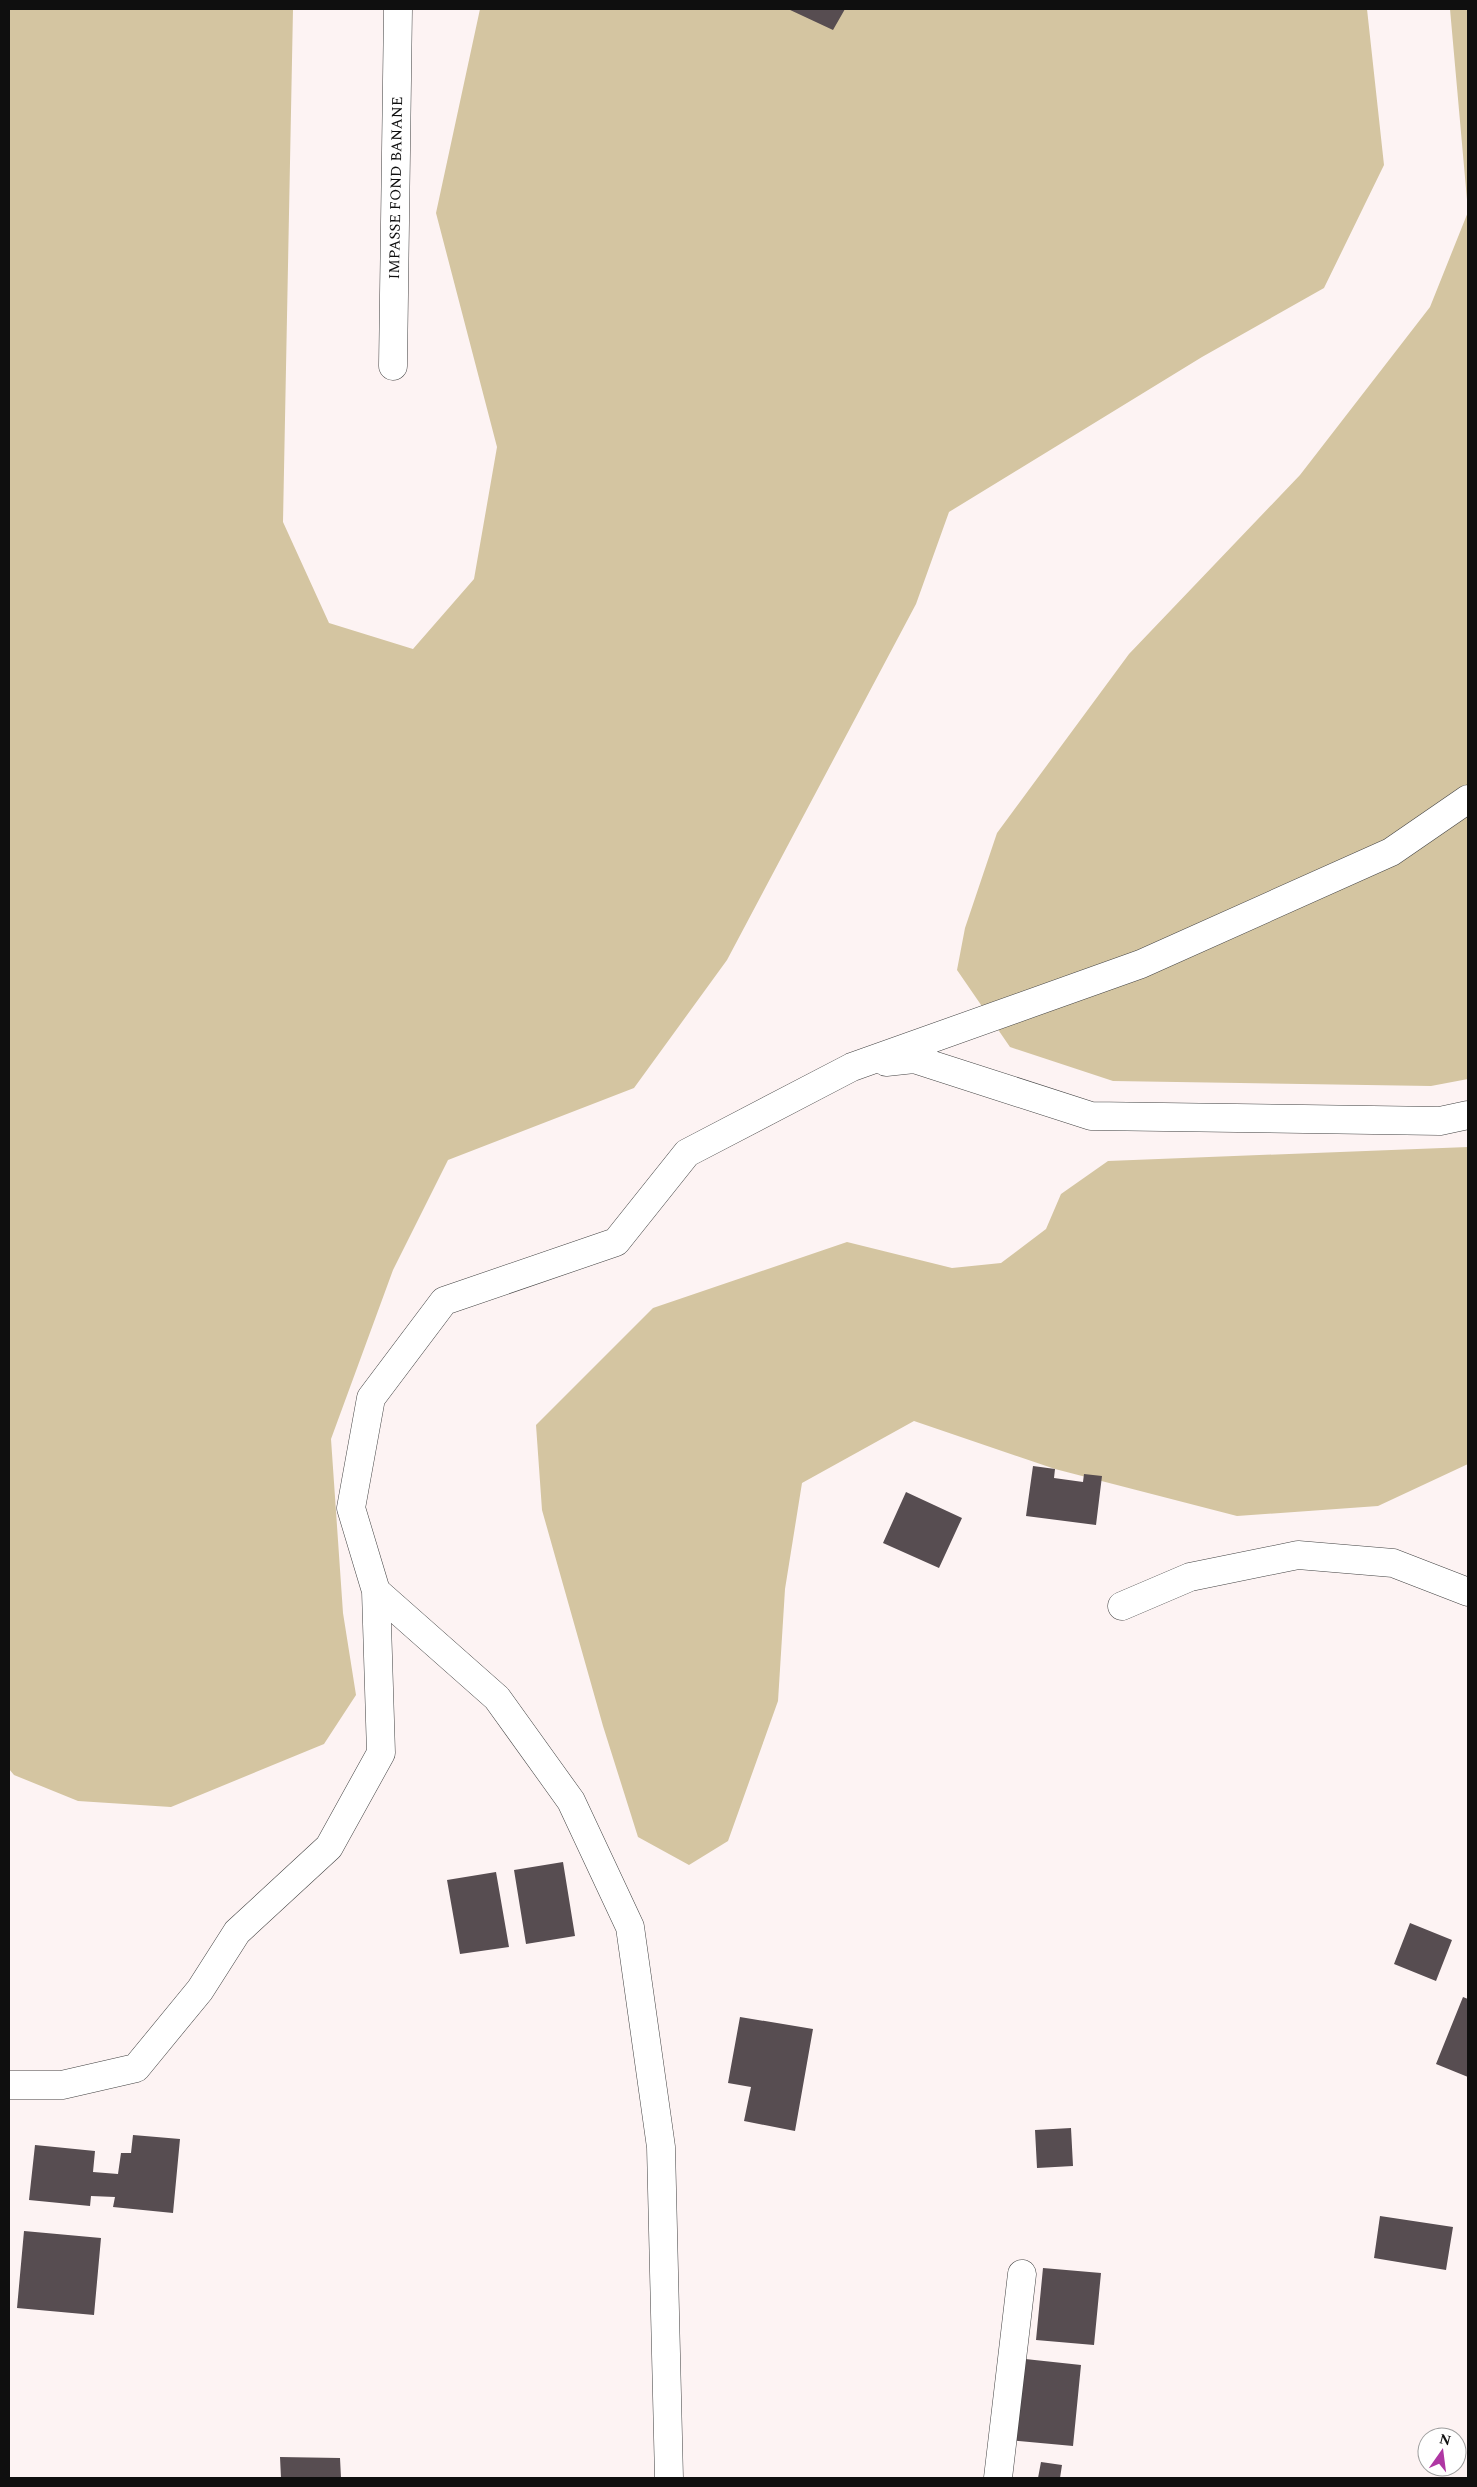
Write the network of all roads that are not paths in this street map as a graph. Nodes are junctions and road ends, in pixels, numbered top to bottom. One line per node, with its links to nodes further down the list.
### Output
1 (398, 9): 2 (street, IMPASSE FOND BANANE)
2 (394, 366)
3 (1468, 799): 4 (street)
4 (852, 1066): 5 (street); 6 (street)
5 (1468, 1115)
6 (376, 1591): 9 (street); 11 (street)
7 (1468, 1592): 8 (street)
8 (1122, 1606)
9 (9, 2085)
10 (1022, 2274): 12 (street)
11 (669, 2478)
12 (998, 2478)

